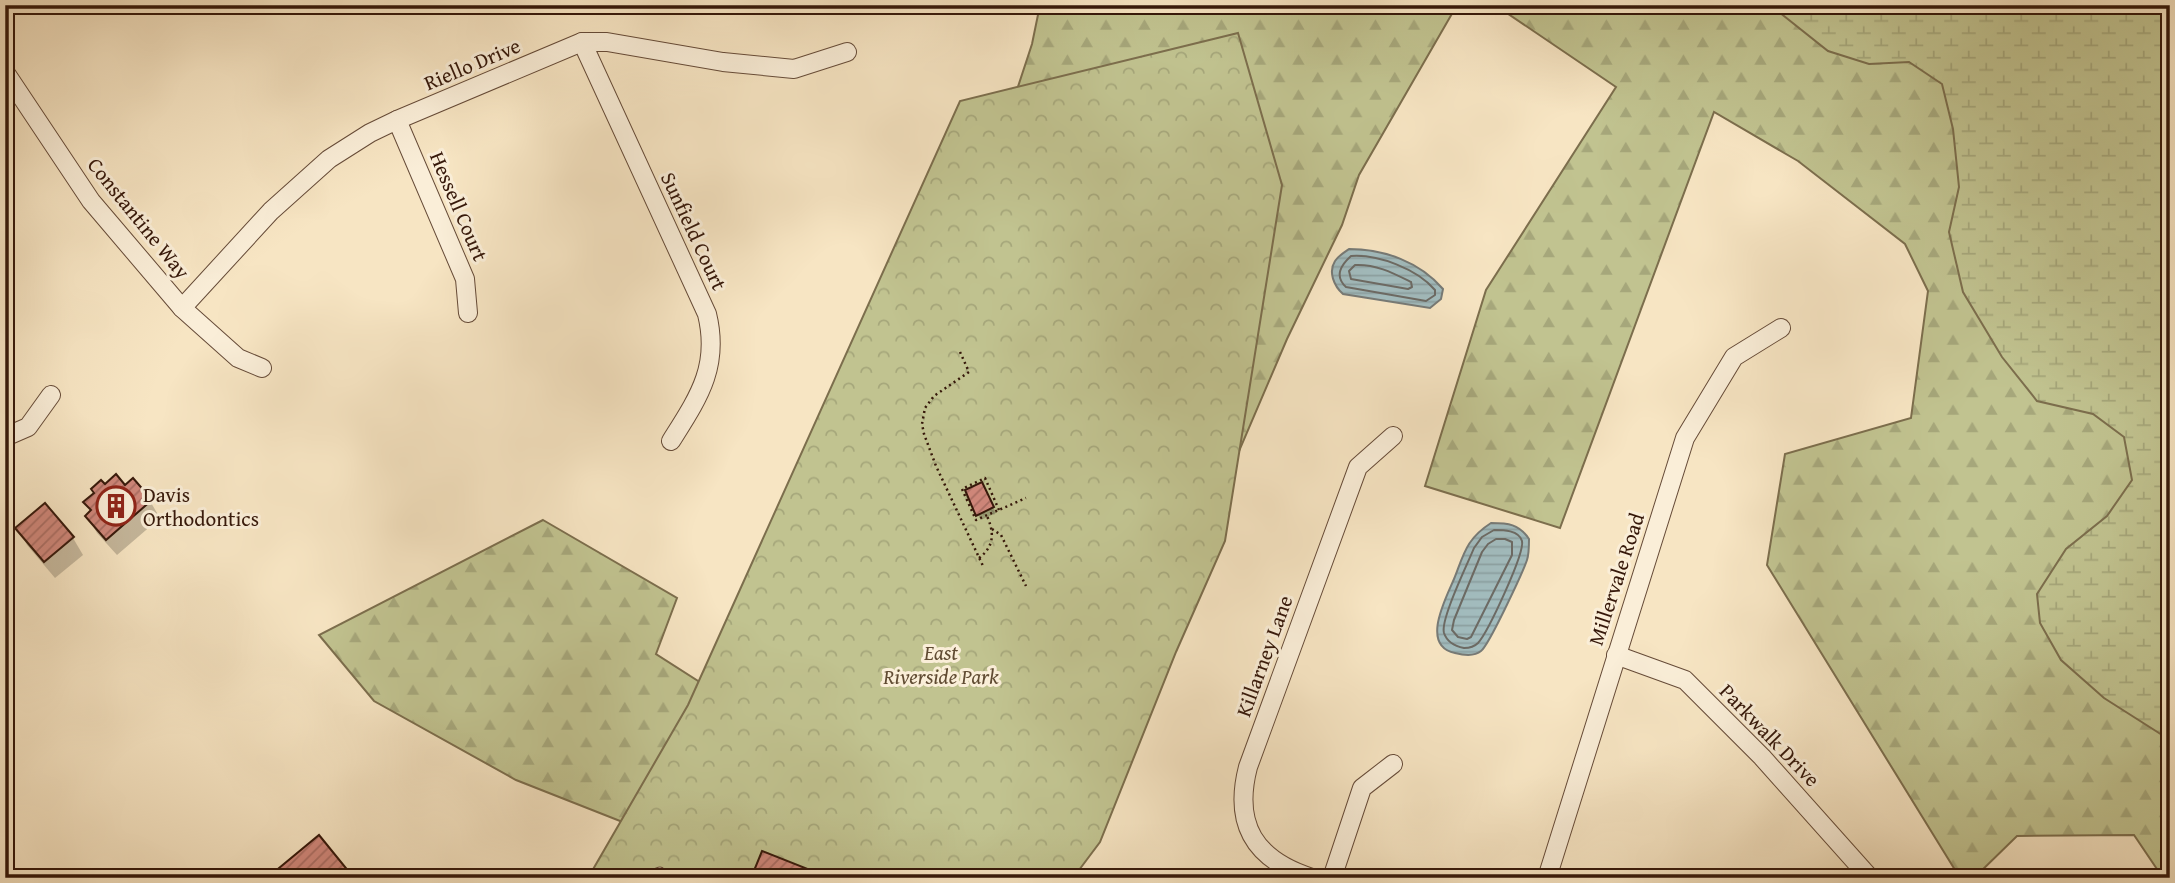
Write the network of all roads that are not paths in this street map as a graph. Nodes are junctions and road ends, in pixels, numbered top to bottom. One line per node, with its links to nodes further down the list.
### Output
1 (582, 42): 2 (street, Riello Drive); 4 (street, Riello Drive); 12 (street, Sunfield Court)
2 (846, 52)
3 (5, 72): 5 (street, Constantine Way)
4 (397, 120): 5 (street, Riello Drive); 6 (street, Hessell Court)
5 (182, 308): 8 (street, Constantine Way)
6 (468, 313)
7 (1782, 328): 13 (street, Millervale Road)
8 (262, 368)
9 (51, 395): 11 (street)
10 (1394, 436): 17 (street, Killarney Lane)
11 (5, 437)
12 (671, 441)
13 (1616, 655): 19 (street, Millervale Road); 20 (street, Parkwalk Drive)
14 (1393, 764): 18 (street)
15 (660, 872): 16 (lane)
16 (643, 878)
17 (1312, 878)
18 (1332, 878)
19 (1547, 878)
20 (1870, 878)

